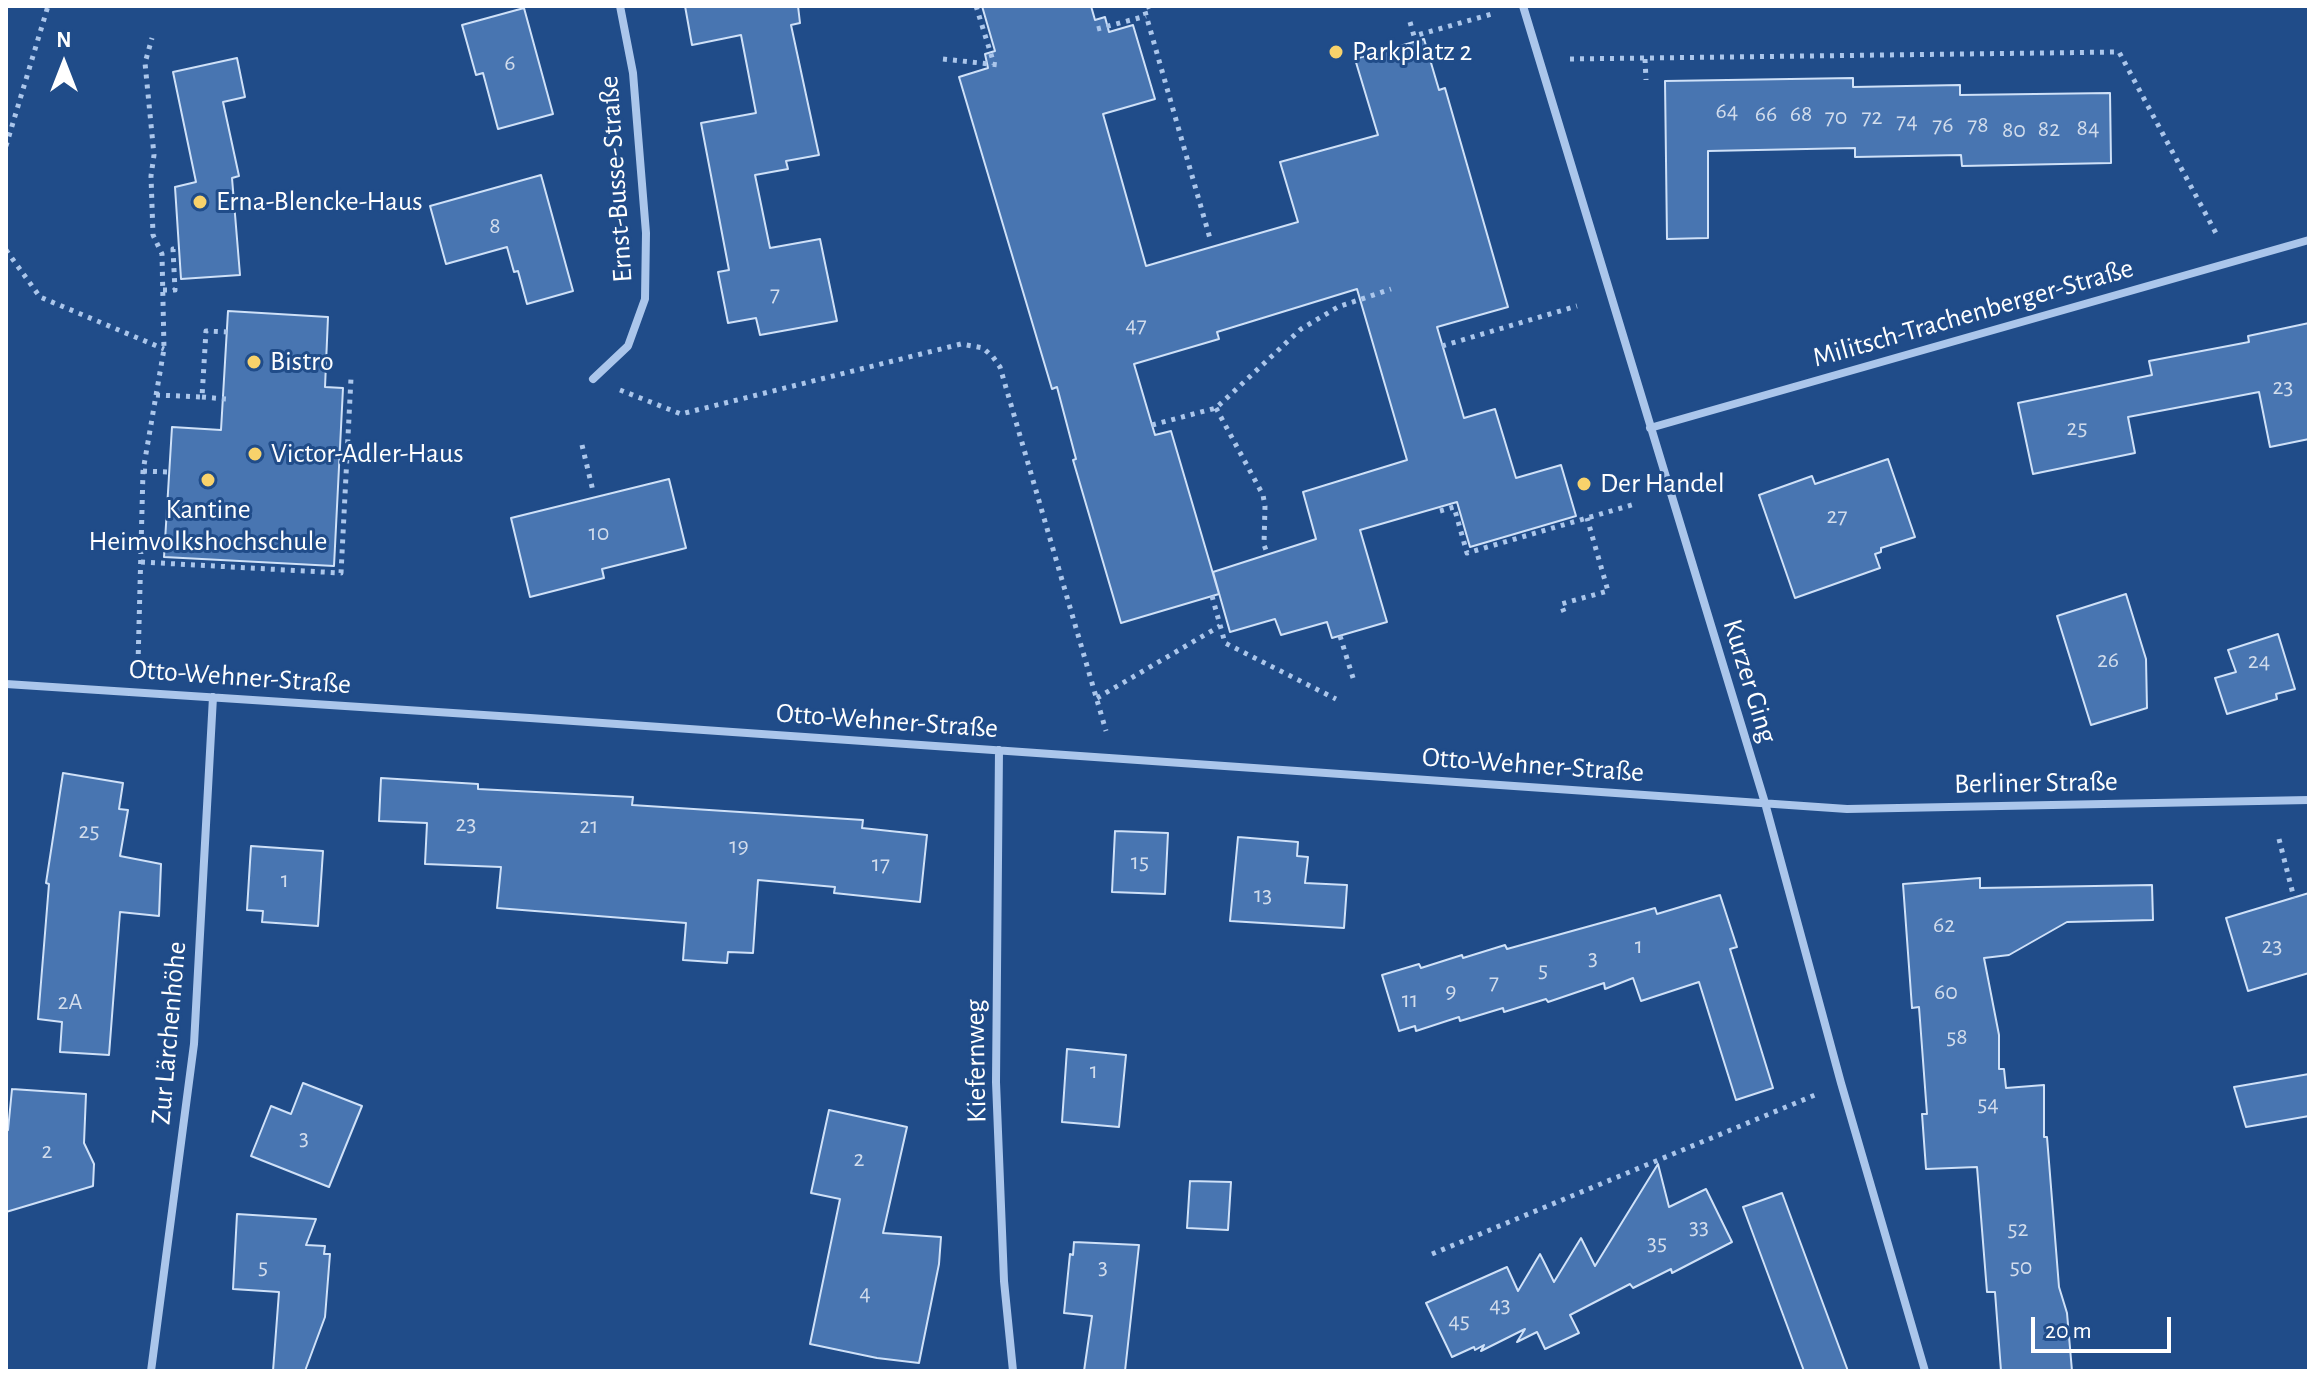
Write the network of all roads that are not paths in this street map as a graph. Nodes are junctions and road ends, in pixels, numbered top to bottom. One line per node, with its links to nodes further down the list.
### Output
1 (620, 6): 4 (street, Ernst-Busse-Straße)
2 (1523, 6): 5 (street, Kurzer Ging)
3 (2309, 240): 5 (street, Militsch-Trachenberger-Straße)
4 (593, 379)
5 (1650, 428): 10 (street, Kurzer Ging)
6 (6, 684): 7 (street, Otto-Wehner-Straße)
7 (213, 697): 8 (street, Otto-Wehner-Straße); 11 (street, Zur Lärchenhöhe)
8 (999, 750): 10 (street, Otto-Wehner-Straße); 12 (street, Kiefernweg)
9 (2309, 800): 10 (street, Berliner Straße)
10 (1765, 803): 13 (street, Kurzer Ging)
11 (151, 1371)
12 (1013, 1371)
13 (1925, 1371)

